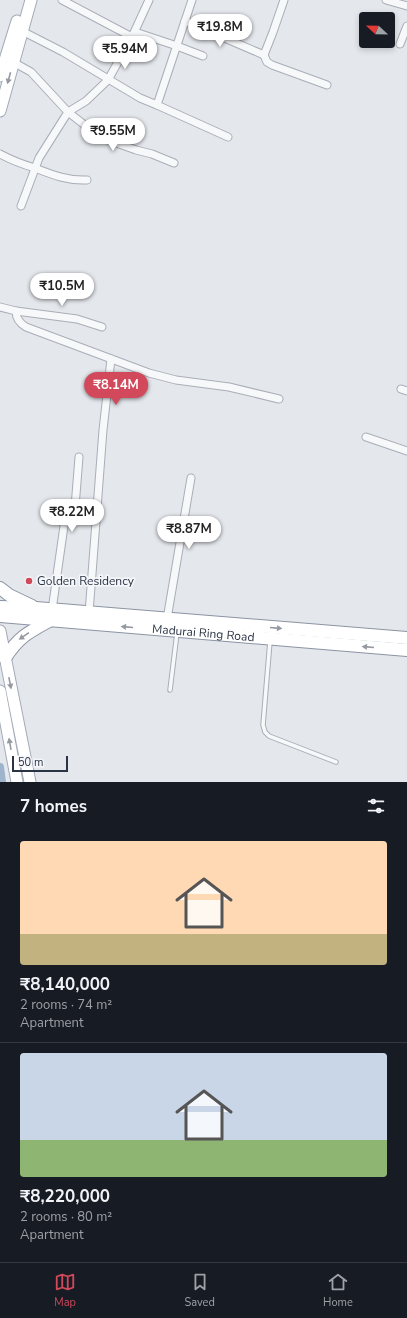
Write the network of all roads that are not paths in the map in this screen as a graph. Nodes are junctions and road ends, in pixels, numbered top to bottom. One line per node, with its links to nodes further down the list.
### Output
1 (24, 0): 16 (main road)
2 (30, 0): 12 (main road)
3 (62, 0): 8 (street)
4 (149, 0): 13 (street)
5 (192, 0): 10 (street)
6 (284, 0): 17 (street)
7 (386, 0): 9 (street)
8 (70, 2): 13 (street)
9 (407, 6)
10 (185, 21): 15 (street); 17 (street)
11 (407, 26): 14 (street)
12 (22, 31): 19 (main road); 21 (street)
13 (134, 34): 15 (street); 21 (street)
14 (400, 44)
15 (177, 46): 18 (street); 23 (street)
16 (4, 49): 20 (main road)
17 (264, 55): 22 (street)
18 (203, 56)
19 (13, 62): 24 (main road, one-way to 24); 25 (street)
20 (0, 76)
21 (108, 80): 23 (street); 25 (street)
22 (327, 85)
23 (157, 105): 26 (street)
24 (0, 111)
25 (68, 112): 28 (street); 29 (street)
26 (228, 137)
27 (0, 154): 29 (street)
28 (174, 163)
29 (35, 168): 30 (street); 31 (street)
30 (87, 180)
31 (21, 206)
32 (0, 307): 33 (street)
33 (16, 310): 34 (street); 35 (street)
34 (102, 327)
35 (111, 359): 36 (street); 44 (street)
36 (279, 399)
37 (366, 437): 38 (street)
38 (407, 451)
39 (79, 457): 45 (street)
40 (191, 478): 47 (street)
41 (0, 588): 43 (highway)
42 (0, 607): 43 (highway, Madurai Ring Road)
43 (36, 608): 45 (highway, Madurai Ring Road)
44 (89, 613): 45 (highway, Madurai Ring Road); 47 (highway, Madurai Ring Road)
45 (51, 615): 46 (highway, Madurai Ring Road); 49 (highway, Madurai Ring Road, one-way to 45); 52 (highway, one-way to 52)
46 (0, 616)
47 (167, 619): 51 (highway, Madurai Ring Road, one-way to 51)
48 (0, 631): 52 (main road)
49 (177, 631): 50 (highway, Madurai Ring Road); 53 (lane)
50 (270, 638): 51 (highway, Madurai Ring Road, one-way to 50); 55 (lane)
51 (404, 644)
52 (5, 658): 57 (main road, one-way to 57)
53 (170, 690)
54 (0, 691): 56 (main road, one-way to 54)
55 (336, 762)
56 (16, 782)
57 (30, 782)

